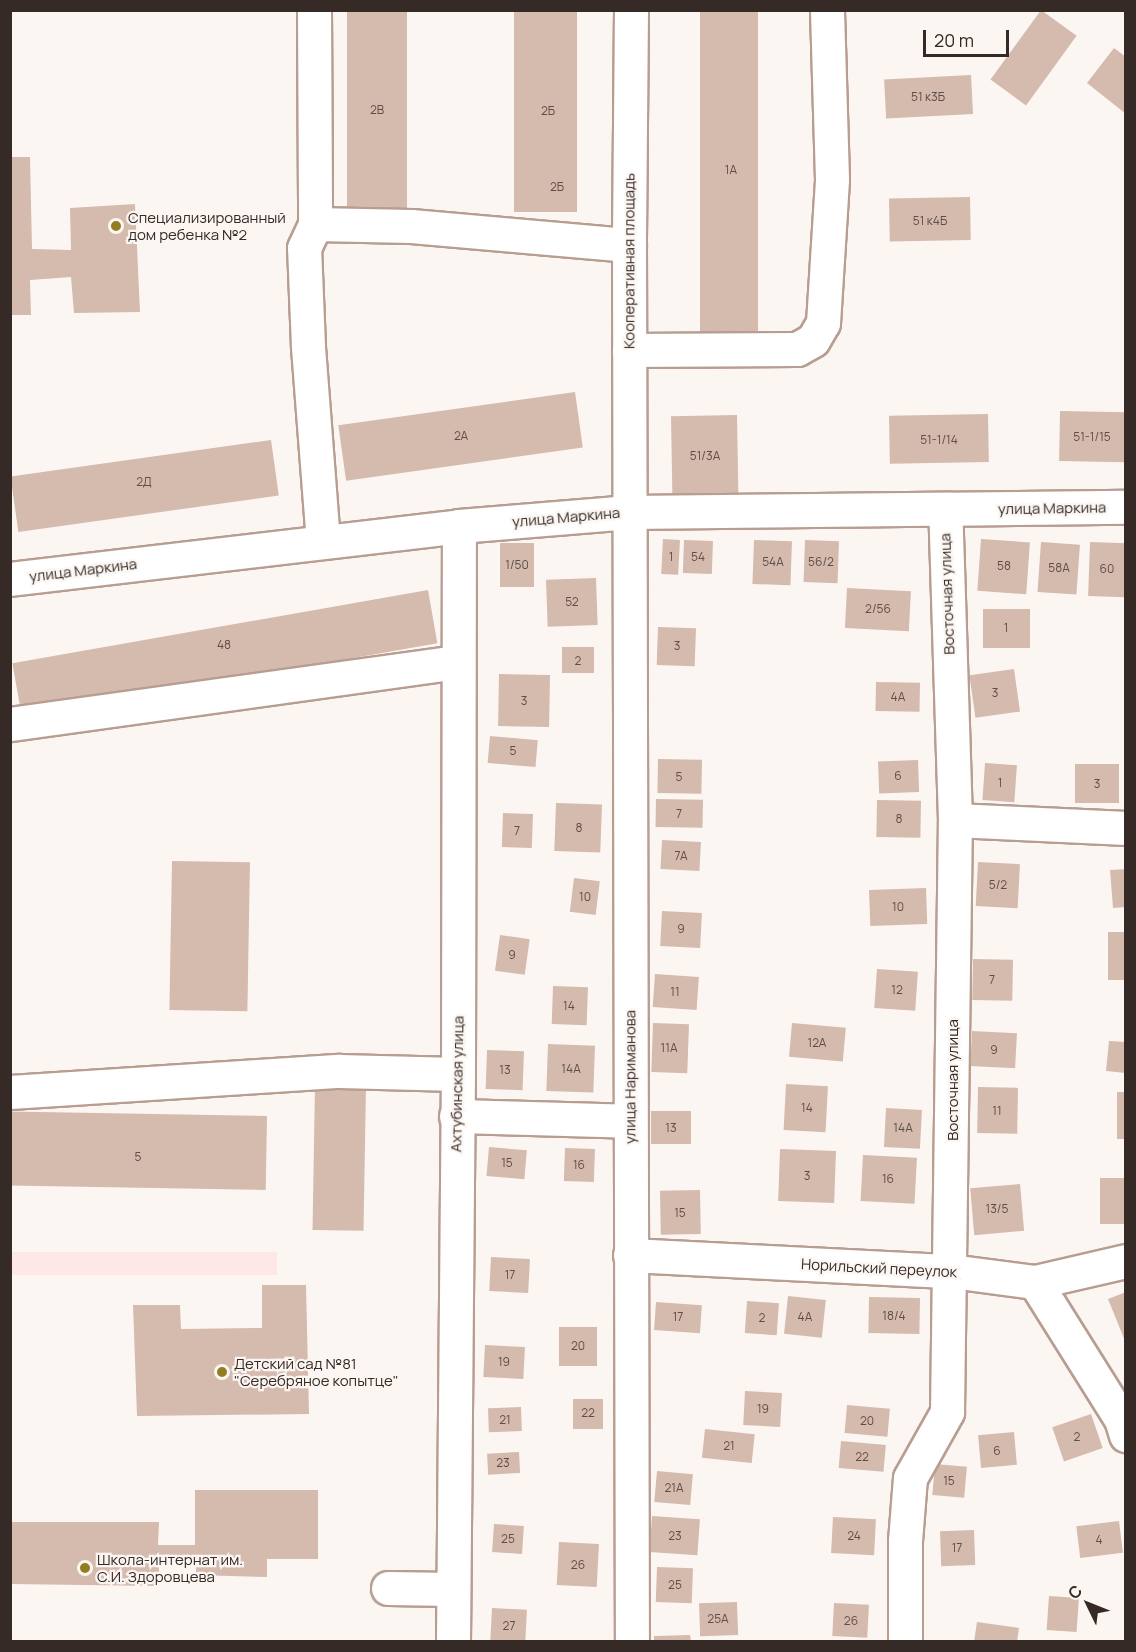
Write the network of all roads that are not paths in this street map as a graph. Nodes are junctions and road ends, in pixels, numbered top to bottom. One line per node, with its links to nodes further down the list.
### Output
1 (314, 10): 4 (street)
2 (631, 10): 5 (street, Кооперативная площадь)
3 (827, 10): 6 (street)
4 (315, 224): 5 (street); 11 (street)
5 (629, 245): 6 (street, Кооперативная площадь)
6 (629, 350): 9 (street, Кооперативная площадь)
7 (1125, 507): 8 (street, улица Маркина)
8 (945, 509): 9 (street, улица Маркина); 15 (street, Восточная улица)
9 (629, 512): 10 (street, улица Маркина); 20 (street, улица Нариманова)
10 (459, 526): 11 (street, улица Маркина); 13 (street, Ахтубинская улица)
11 (323, 542): 12 (street, улица Маркина)
12 (10, 579)
13 (458, 662): 14 (street); 17 (street, Ахтубинская улица)
14 (10, 724)
15 (955, 820): 16 (street); 23 (street, Восточная улица)
16 (1125, 828)
17 (458, 1074): 18 (street); 19 (street, Ахтубинская улица)
18 (10, 1092)
19 (456, 1116): 20 (street); 27 (street, Ахтубинская улица)
20 (630, 1121): 21 (street, улица Нариманова)
21 (630, 1255): 23 (street, Норильский переулок); 29 (street, улица Нариманова)
22 (1125, 1261): 24 (street, Норильский переулок)
23 (951, 1271): 24 (street, Норильский переулок); 30 (street, Восточная улица)
24 (1035, 1282): 25 (street)
25 (1125, 1435)
26 (388, 1588): 27 (street)
27 (453, 1588): 28 (street, Ахтубинская улица)
28 (453, 1641)
29 (632, 1641)
30 (905, 1641)

